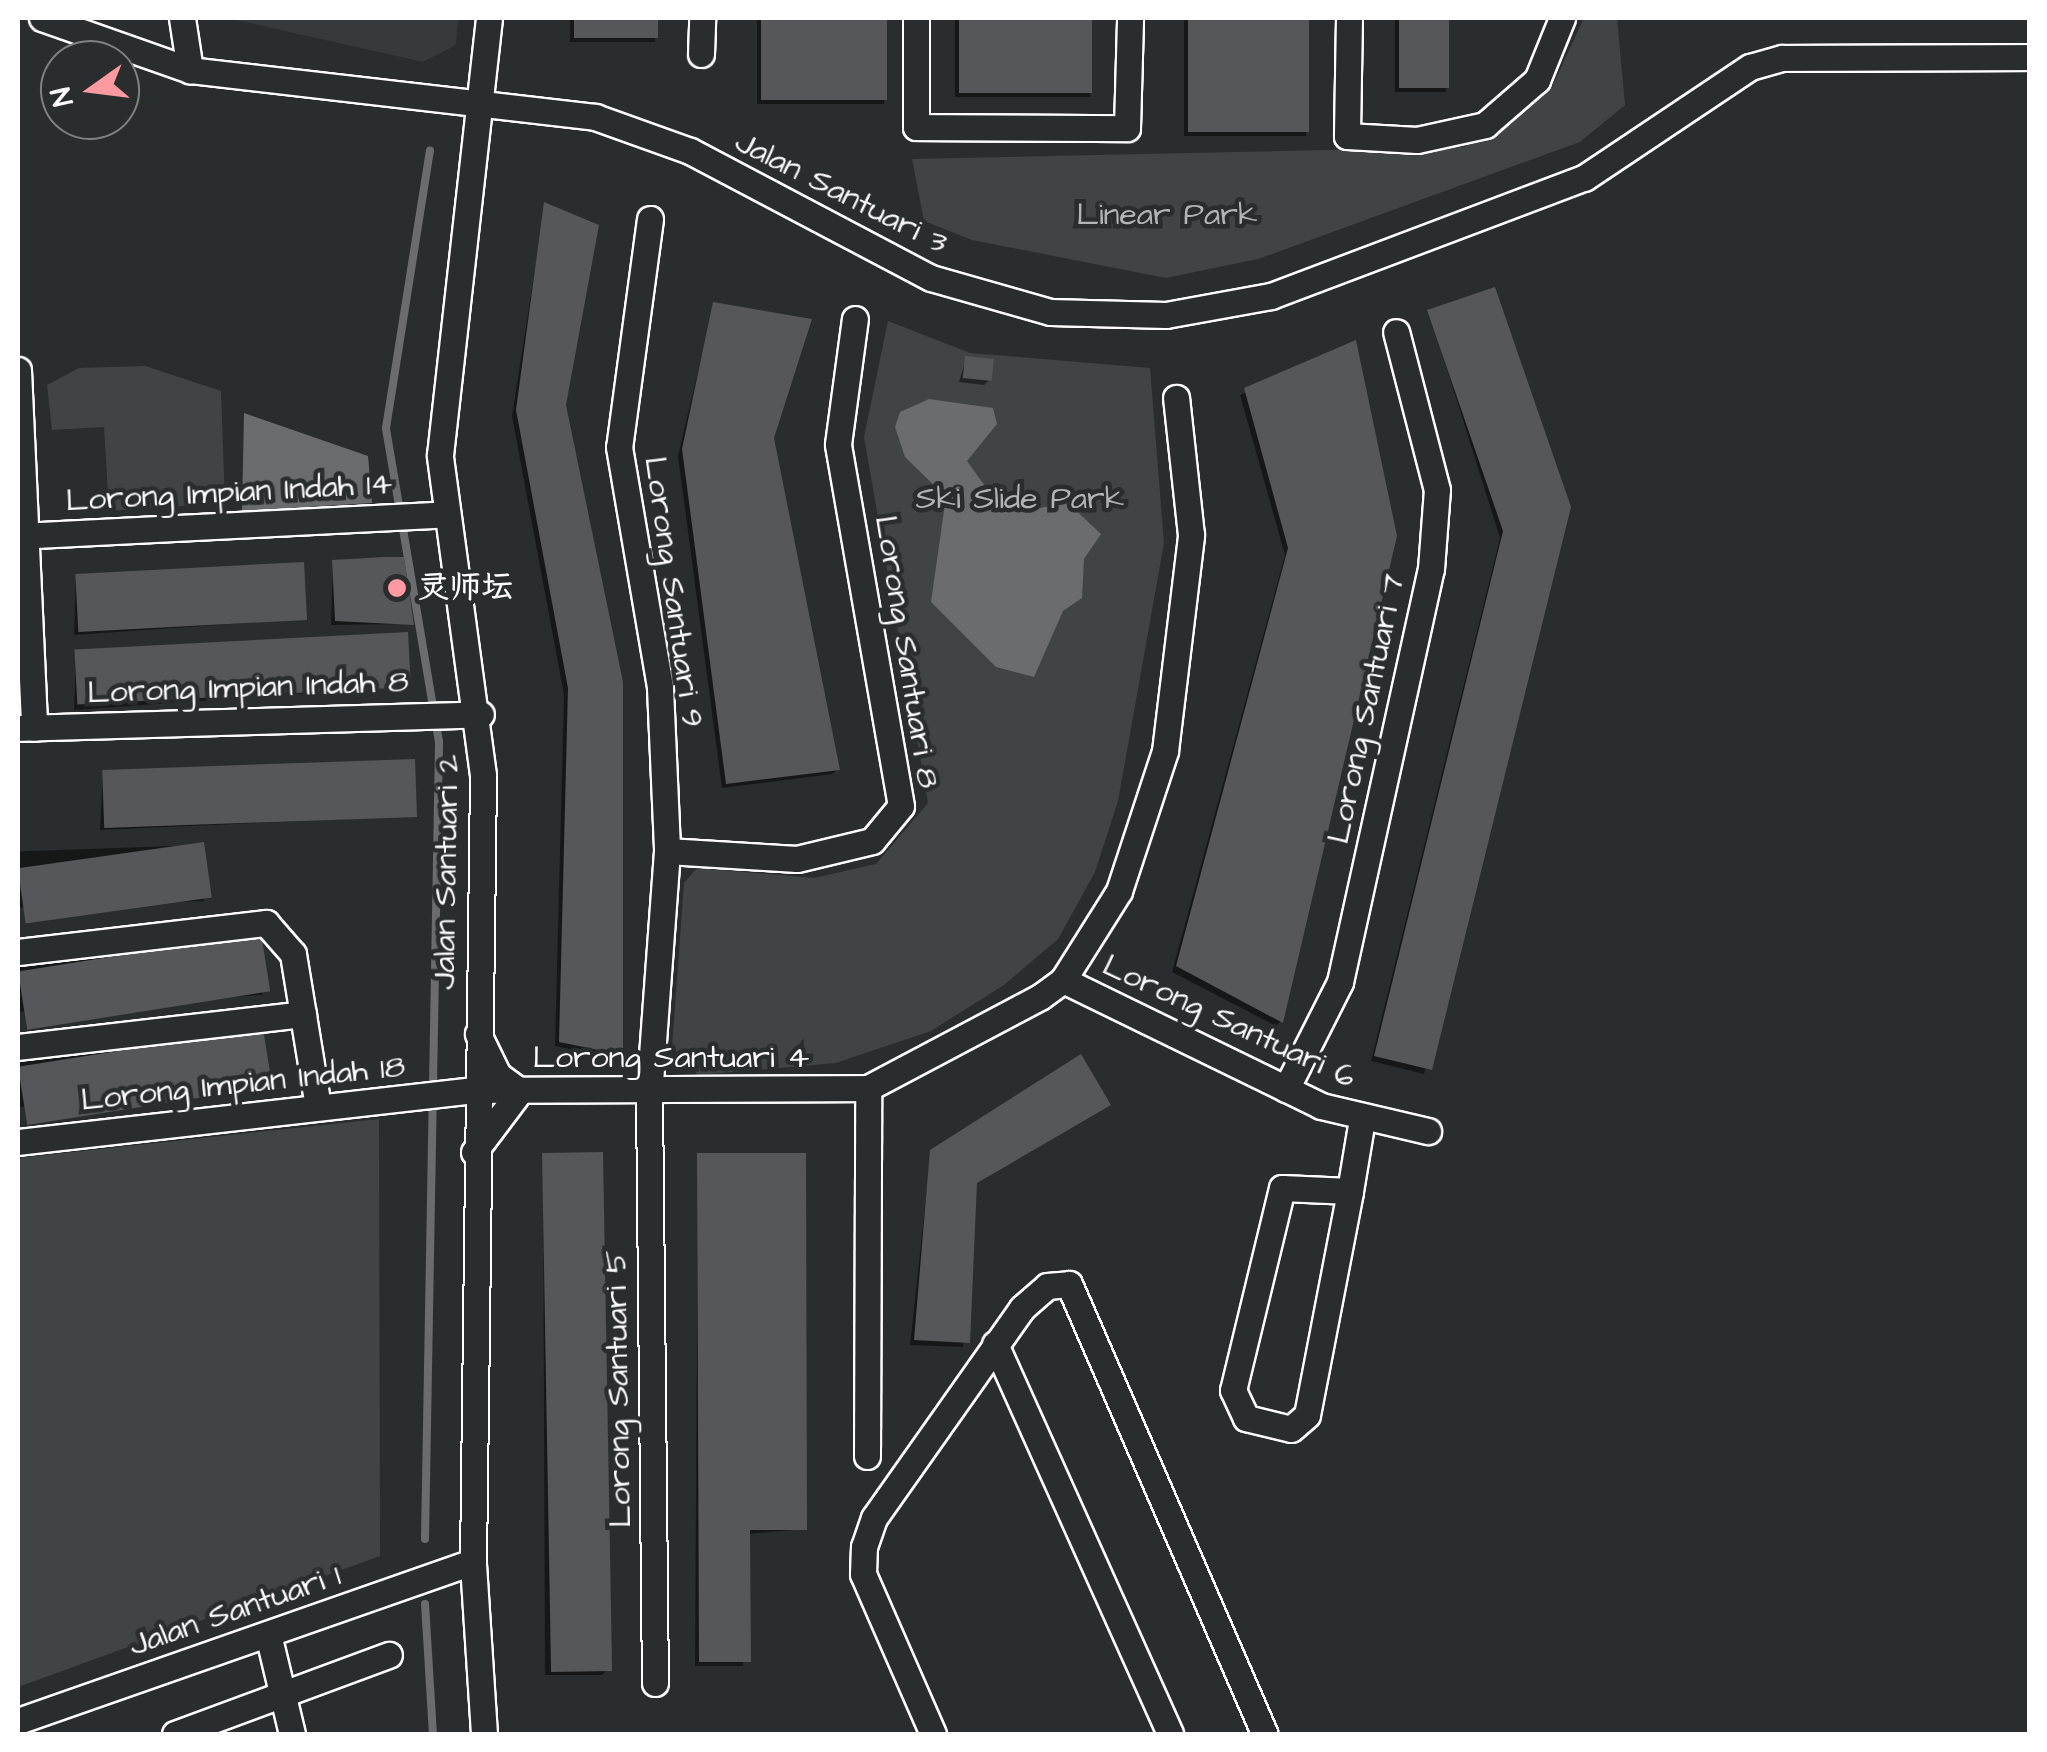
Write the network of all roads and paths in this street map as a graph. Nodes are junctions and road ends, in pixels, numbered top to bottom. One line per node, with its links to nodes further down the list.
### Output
1 (42, 18): 11 (street, Jalan Santuari 3)
2 (182, 18): 11 (street)
3 (489, 18): 12 (street, Jalan Santuari 2)
4 (702, 18): 9 (street)
5 (916, 18): 6 (street)
6 (1130, 18)
7 (1349, 18): 8 (street)
8 (1562, 18)
9 (701, 54)
10 (2030, 57): 12 (street, Jalan Santuari 3)
11 (190, 70): 12 (street, Jalan Santuari 3)
12 (481, 106): 18 (street, Jalan Santuari 2)
13 (650, 219): 22 (street, Lorong Santuari 9)
14 (855, 319): 22 (street, Lorong Santuari 8)
15 (1396, 332): 29 (street, Lorong Santuari 7)
16 (18, 370): 19 (street)
17 (1176, 398): 24 (street, Lorong Santuari 4)
18 (435, 515): 19 (street, Lorong Impian Indah 14); 20 (street, Jalan Santuari 2)
19 (22, 536): 21 (street)
20 (471, 714): 21 (street, Lorong Impian Indah 8); 26 (street, Jalan Santuari 2)
21 (26, 728)
22 (667, 851): 32 (street, Lorong Santuari 9)
23 (18, 952): 25 (street)
24 (1063, 980): 28 (street, Lorong Santuari 4); 29 (street, Lorong Santuari 6)
25 (303, 1014): 27 (street); 33 (street)
26 (476, 1030): 30 (street, Jalan Santuari 2); 31 (street)
27 (18, 1047)
28 (868, 1088): 32 (street, Lorong Santuari 4); 40 (street)
29 (1286, 1089): 34 (street, Lorong Santuari 6)
30 (475, 1090): 31 (street, Lorong Santuari 4); 33 (street, Lorong Impian Indah 18); 37 (street, Jalan Santuari 2)
31 (520, 1091): 32 (street, Lorong Santuari 4); 37 (street)
32 (649, 1095): 44 (street, Lorong Santuari 5)
33 (318, 1107): 36 (street, Lorong Impian Indah 18)
34 (1362, 1118): 35 (street, Lorong Santuari 6); 38 (street)
35 (1428, 1131)
36 (18, 1142)
37 (474, 1152): 41 (street, Jalan Santuari 2)
38 (1350, 1191): 38 (street)
39 (995, 1344): 50 (street); 51 (street); 52 (street)
40 (867, 1456)
41 (473, 1562): 42 (street, Jalan Santuari 1); 49 (street, Jalan Santuari 2)
42 (268, 1634): 45 (street); 46 (street, Jalan Santuari 1)
43 (389, 1655): 45 (street)
44 (655, 1683)
45 (282, 1694): 47 (street); 48 (street)
46 (18, 1721)
47 (175, 1734)
48 (292, 1734)
49 (484, 1734)
50 (933, 1734)
51 (1170, 1734)
52 (1266, 1734)

